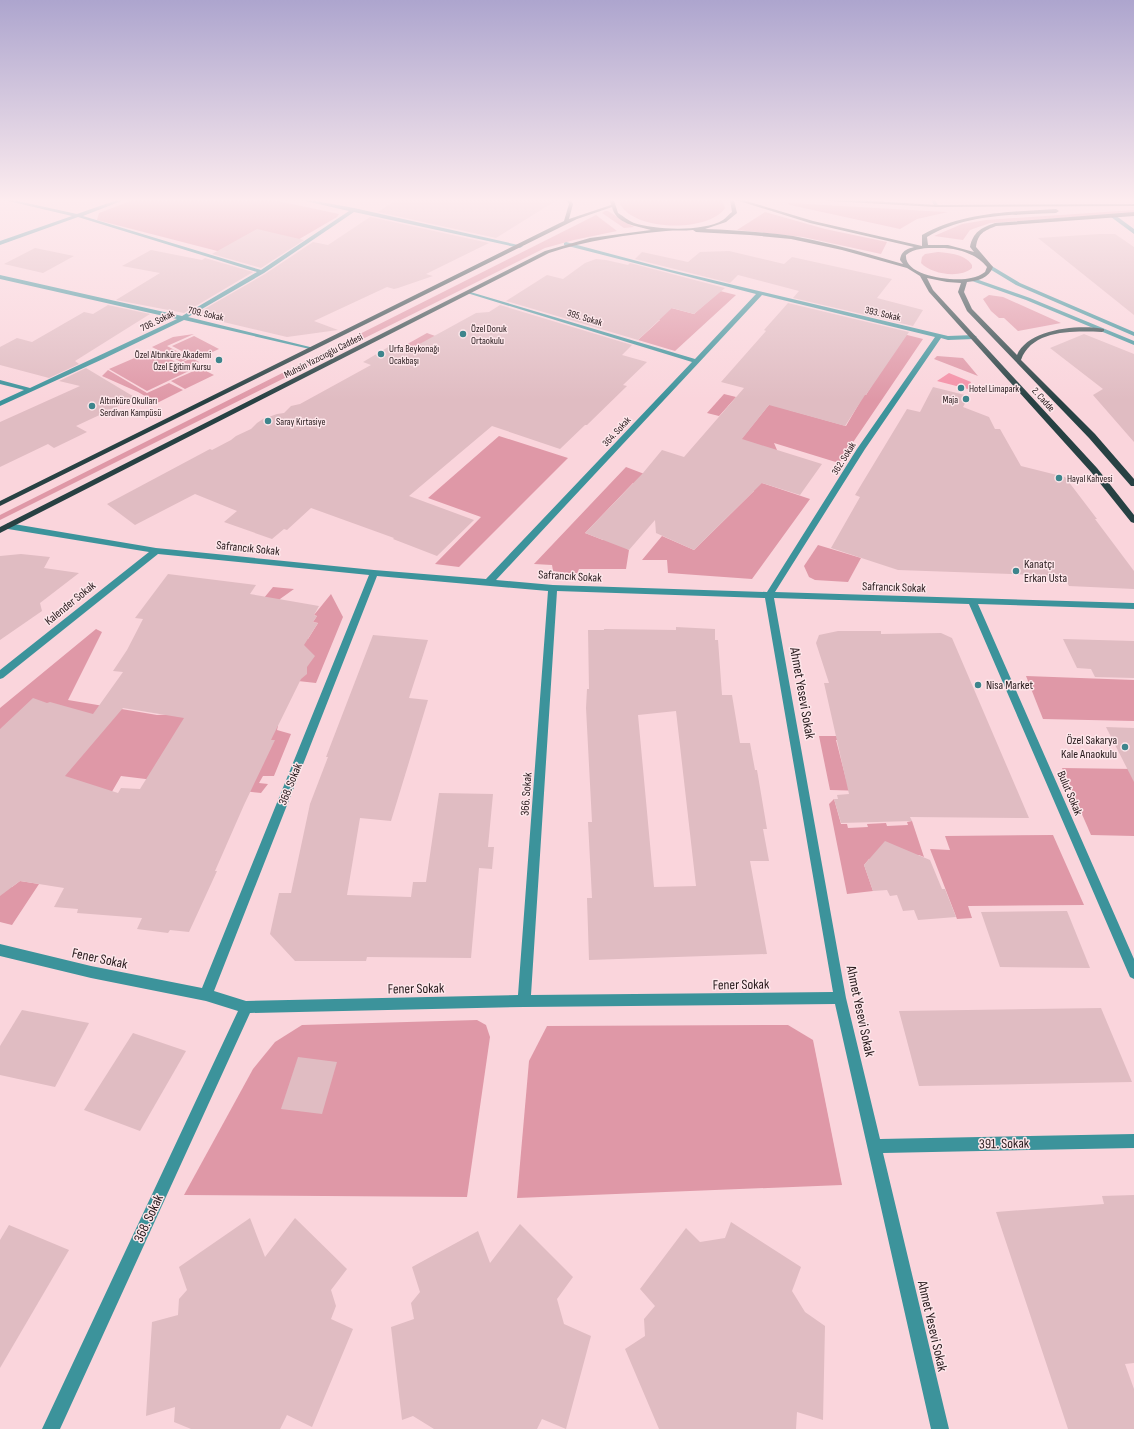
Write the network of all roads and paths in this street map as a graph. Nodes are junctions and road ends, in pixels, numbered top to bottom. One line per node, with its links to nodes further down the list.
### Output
1 (245, 267): 8 (street)
2 (270, 267): 8 (street, 706. Sokak)
3 (478, 267): 21 (main road, Muhsin Yazıcıoğlu Caddesi)
4 (518, 267): 13 (main road, Muhsin Yazıcıoğlu Caddesi)
5 (654, 267): 14 (street, 393. Sokak)
6 (908, 267): 9 (main road)
7 (990, 267): 11 (main road); 17 (street)
8 (262, 272): 15 (street, 706. Sokak)
9 (922, 275): 12 (main road); 19 (main road, 2. Cadde)
10 (0, 278): 15 (street, 709. Sokak)
11 (974, 280): 12 (main road); 16 (street)
12 (965, 281): 22 (main road, 2. Cadde)
13 (469, 292): 23 (street, 395. Sokak); 30 (main road, Muhsin Yazıcıoğlu Caddesi)
14 (760, 294): 18 (street, 393. Sokak); 23 (street, 364. Sokak)
15 (183, 318): 21 (street, 709. Sokak); 25 (street, 706. Sokak)
16 (1102, 330): 20 (street); 22 (main road)
17 (1134, 334)
18 (939, 336): 19 (street, 393. Sokak); 36 (street, 362. Sokak)
19 (974, 337): 29 (main road, 2. Cadde)
20 (1134, 343)
21 (312, 349): 28 (main road, Muhsin Yazıcıoğlu Caddesi)
22 (1018, 360): 27 (main road, 2. Cadde)
23 (695, 361): 34 (street, 364. Sokak)
24 (0, 382): 25 (street)
25 (30, 390): 26 (street, 706. Sokak)
26 (0, 404)
27 (1134, 484)
28 (0, 504)
29 (1134, 520)
30 (8, 526): 31 (main road, Muhsin Yazıcıoğlu Caddesi); 32 (street, Safrancık Sokak)
31 (0, 530)
32 (156, 550): 33 (street, Safrancık Sokak); 39 (street, Kalender Sokak)
33 (374, 574): 34 (street, Safrancık Sokak); 42 (street, 368. Sokak)
34 (488, 583): 35 (street, Safrancık Sokak)
35 (553, 588): 36 (street, Safrancık Sokak); 44 (street, 366. Sokak)
36 (769, 595): 37 (street, Safrancık Sokak); 43 (street, Ahmet Yesevi Sokak)
37 (973, 602): 38 (street, Safrancık Sokak); 41 (street, Bulut Sokak)
38 (1134, 606)
39 (0, 675)
40 (0, 950): 42 (street, Fener Sokak)
41 (1134, 974)
42 (206, 994): 45 (street, Fener Sokak)
43 (840, 998): 44 (street, Fener Sokak); 47 (street, Ahmet Yesevi Sokak)
44 (524, 1001): 45 (street, Fener Sokak)
45 (246, 1007): 48 (street, 368. Sokak)
46 (1134, 1141): 47 (street, 391. Sokak)
47 (875, 1146): 49 (street, Ahmet Yesevi Sokak)
48 (51, 1429)
49 (940, 1429)

